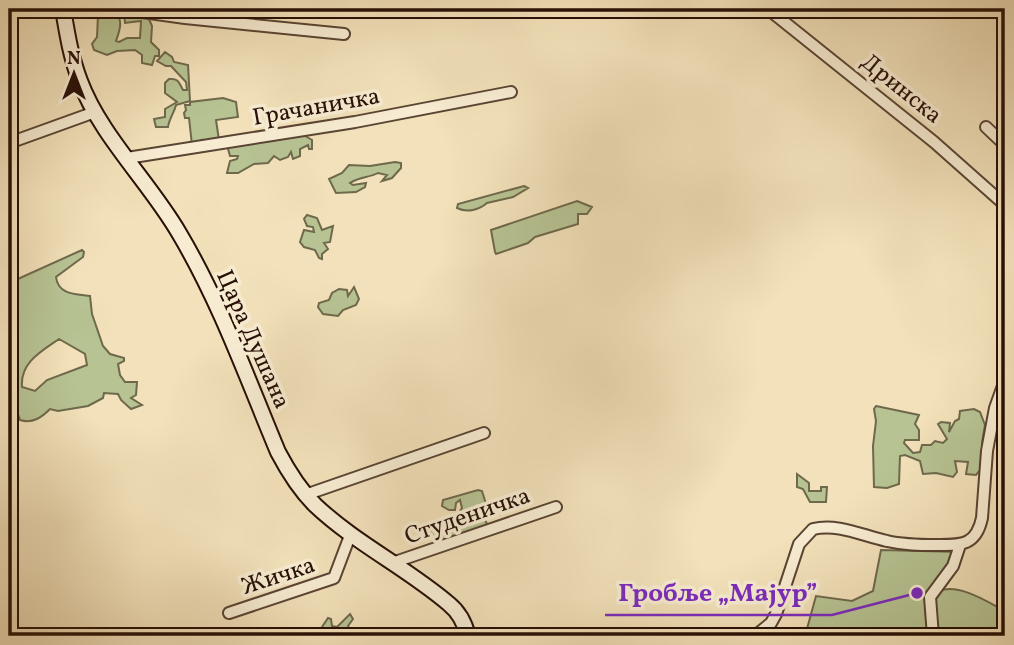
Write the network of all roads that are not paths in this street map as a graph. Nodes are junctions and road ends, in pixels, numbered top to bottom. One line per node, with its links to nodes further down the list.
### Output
1 (63, 9): 6 (street, Цара Душана)
2 (121, 9): 4 (street)
3 (768, 9): 11 (street, Дринска)
4 (344, 34)
5 (511, 92): 10 (street, Грачаничка)
6 (95, 112): 8 (street); 10 (street, Цара Душана)
7 (986, 127): 9 (street)
8 (9, 143)
9 (1005, 145)
10 (127, 158): 14 (street, Цара Душана)
11 (1005, 205)
12 (1005, 380): 17 (street)
13 (484, 433): 14 (street)
14 (305, 495): 16 (street, Цара Душана)
15 (556, 507): 18 (street, Студеничка)
16 (351, 533): 18 (street, Цара Душана); 19 (street, Жичка)
17 (960, 545): 21 (street); 22 (street)
18 (392, 563): 20 (street, Цара Душана)
19 (229, 613)
20 (468, 636)
21 (755, 636)
22 (933, 636)

